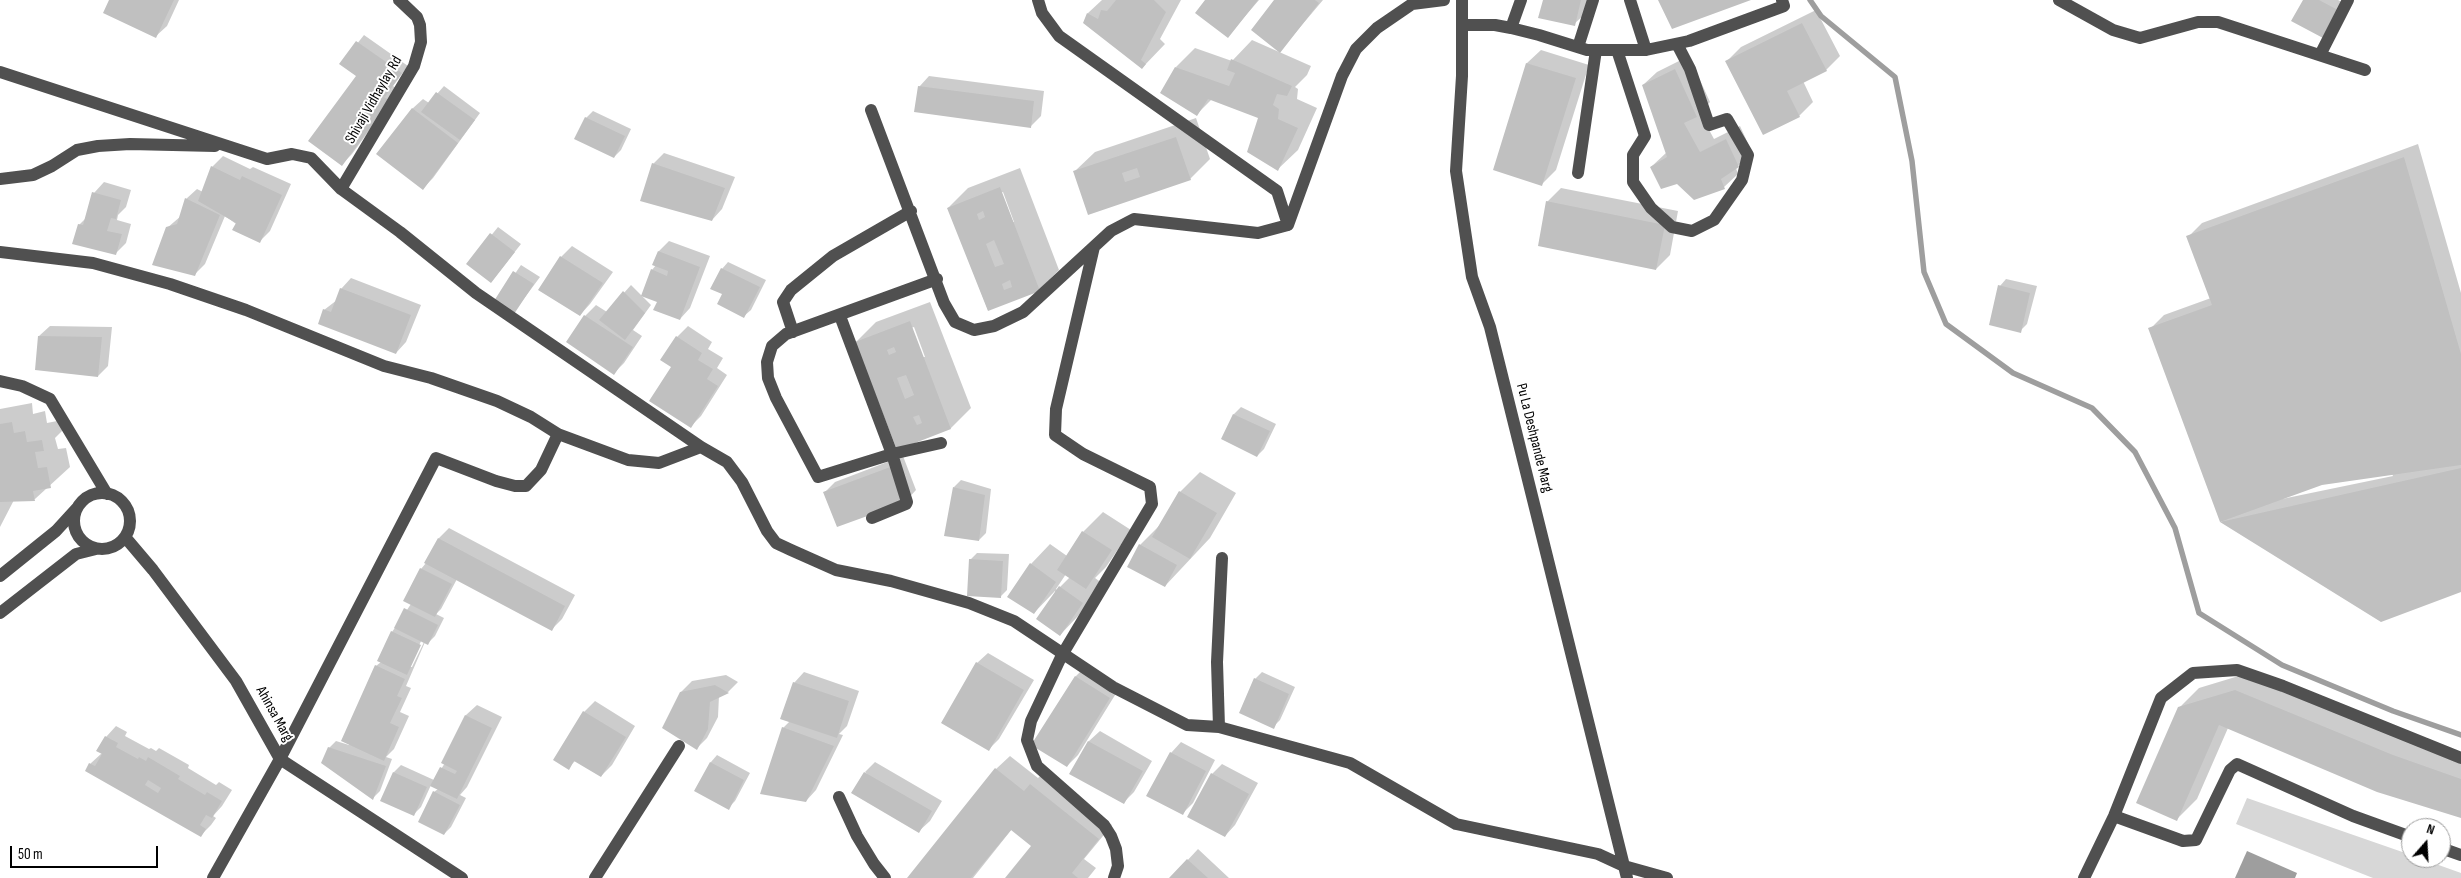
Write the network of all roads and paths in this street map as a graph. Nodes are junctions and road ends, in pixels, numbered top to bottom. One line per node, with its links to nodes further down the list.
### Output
1 (1038, 0): 27 (street)
2 (1444, 0): 27 (street)
3 (1462, 0): 11 (street, Pu La Deshpande Marg)
4 (1521, 0): 12 (street)
5 (1593, 0): 14 (street)
6 (1630, 0): 17 (street)
7 (1782, 0): 13 (street)
8 (2059, 0): 18 (street)
9 (2348, 0): 18 (street)
10 (405, 2): 25 (street, Shivaji Vidhaylay Rd)
11 (1462, 25): 12 (street); 54 (street, Pu La Deshpande Marg)
12 (1511, 28): 14 (street)
13 (1677, 44): 16 (street); 17 (street)
14 (1578, 47): 15 (street)
15 (1596, 50): 16 (street); 23 (street)
16 (1617, 50): 17 (street)
17 (1646, 50)
18 (2320, 55): 19 (street)
19 (2365, 70)
20 (0, 72): 22 (street)
21 (871, 110): 26 (street)
22 (226, 146): 24 (street); 25 (street)
23 (1578, 173)
24 (0, 179)
25 (341, 189): 36 (street)
26 (911, 211): 30 (street); 32 (street)
27 (1288, 225): 28 (street)
28 (1094, 247): 30 (street); 46 (street)
29 (0, 252): 34 (street)
30 (937, 279): 31 (street)
31 (840, 316): 32 (street); 37 (street)
32 (793, 332): 37 (street)
33 (0, 381): 38 (street)
34 (558, 434): 36 (street); 50 (street)
35 (941, 442): 37 (street)
36 (701, 447): 46 (street)
37 (892, 454): 40 (street)
38 (107, 494): 39 (street); 41 (street)
39 (78, 506): 42 (street); 44 (street)
40 (872, 518)
41 (125, 537): 42 (street); 50 (street, Ahinsa Marg)
42 (96, 549): 45 (street)
43 (1222, 558): 47 (street)
44 (0, 576)
45 (0, 613)
46 (1062, 655): 47 (street); 59 (street)
47 (1219, 727): 54 (street)
48 (679, 746): 57 (street)
49 (2461, 758): 52 (street)
50 (280, 759): 55 (street); 56 (street, Ahinsa Marg)
51 (839, 797): 58 (street)
52 (2114, 816): 53 (street); 61 (street)
53 (2401, 833)
54 (1625, 872): 60 (street)
55 (213, 878)
56 (462, 878)
57 (595, 878)
58 (885, 878)
59 (1114, 878)
60 (1667, 878)
61 (2084, 878)

